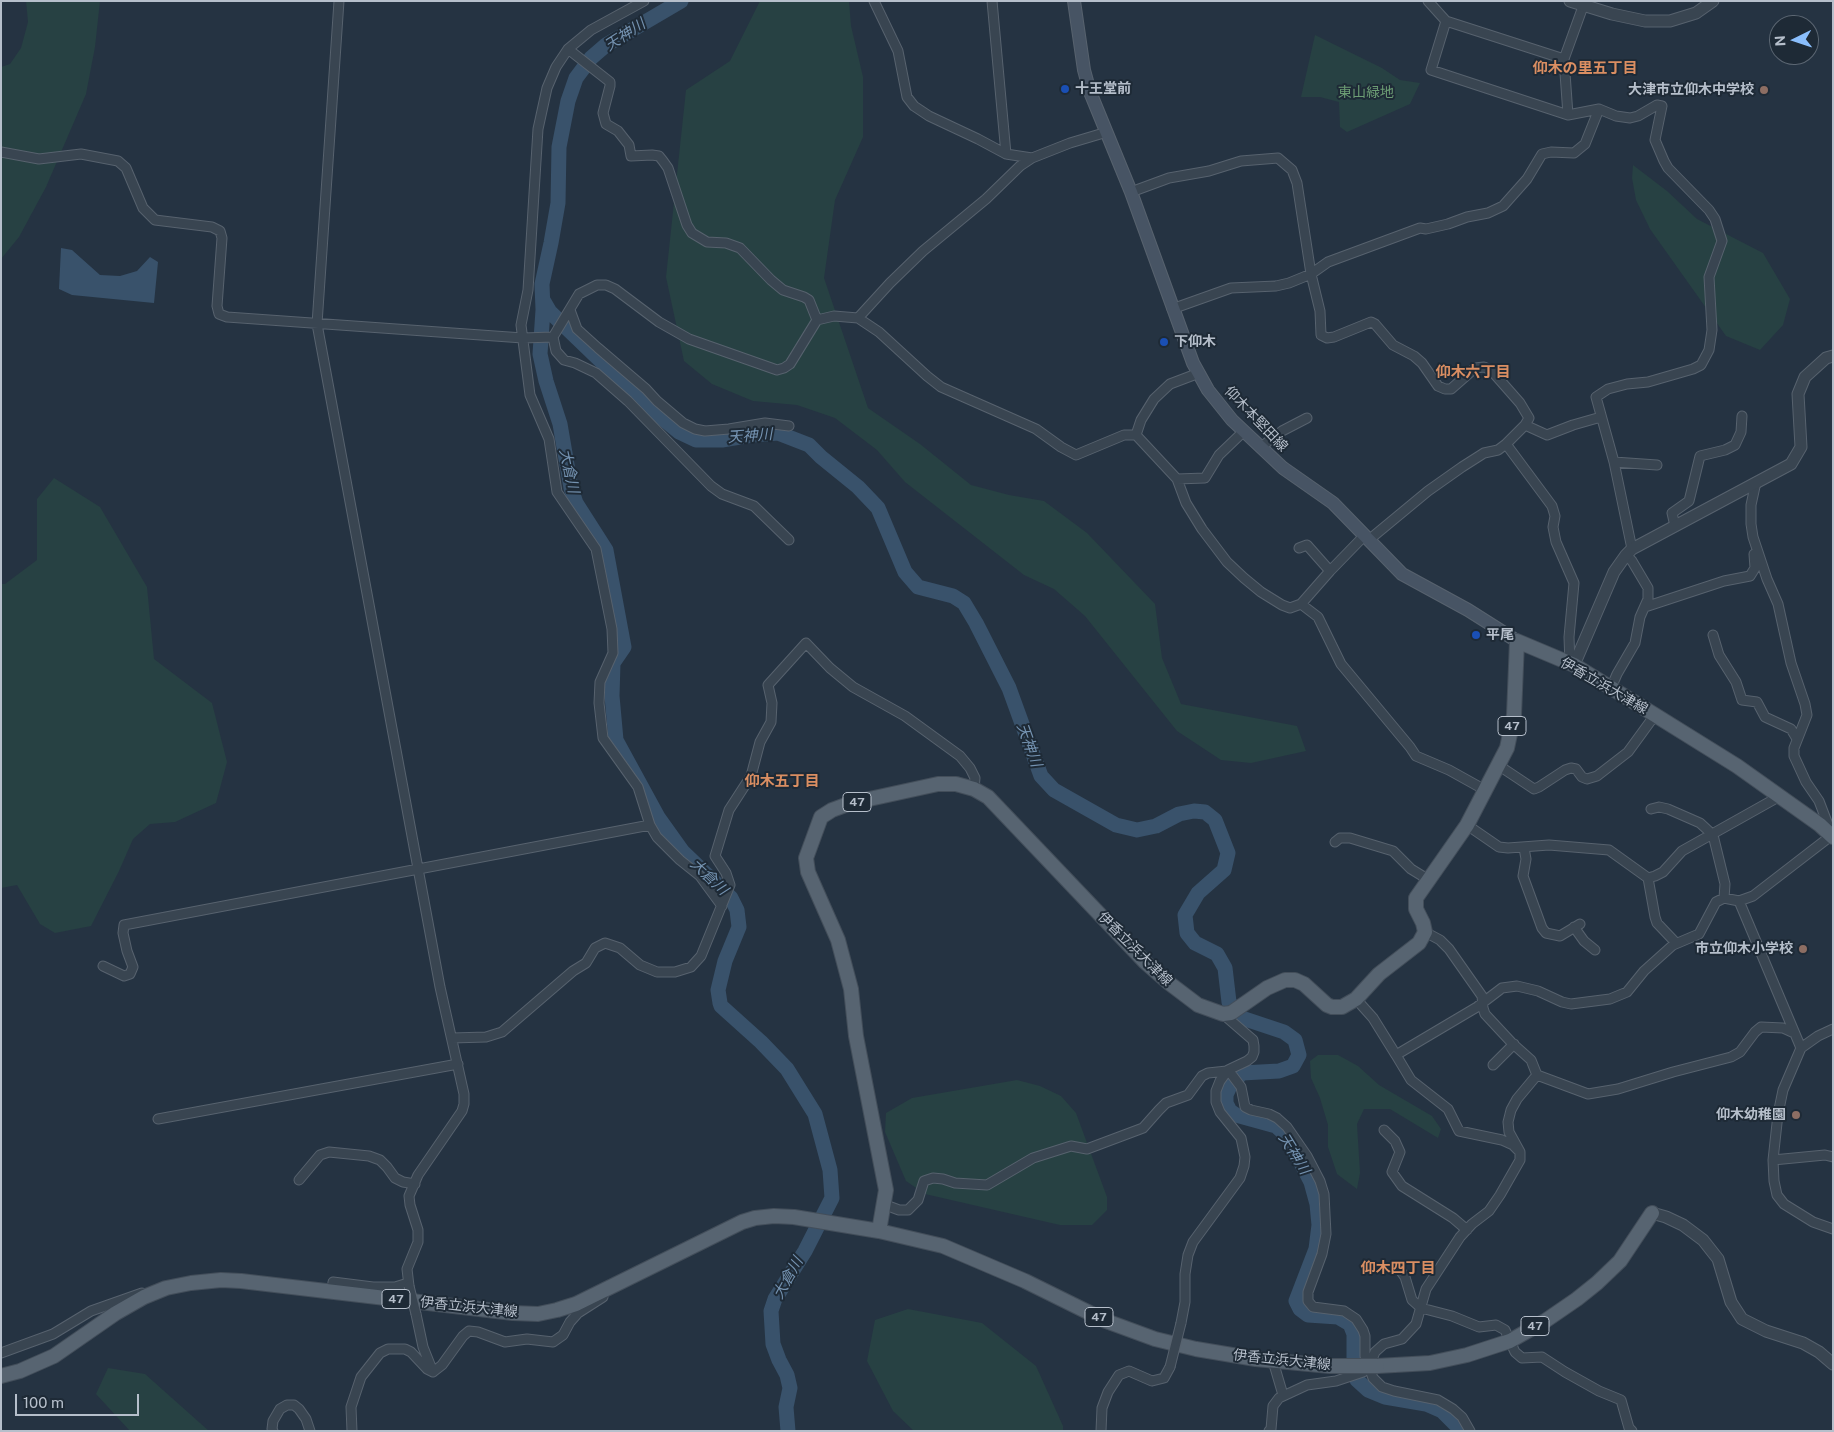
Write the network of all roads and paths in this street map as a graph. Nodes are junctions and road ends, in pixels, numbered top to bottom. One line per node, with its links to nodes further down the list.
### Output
1 (339, 1): 25 (street)
2 (644, 1): 11 (street)
3 (874, 1): 17 (street)
4 (992, 1): 17 (street)
5 (1074, 1): 15 (main road, 仰木本堅田線)
6 (1428, 1): 10 (street)
7 (1570, 1): 9 (street)
8 (1713, 1): 9 (street)
9 (1584, 3): 12 (street)
10 (1446, 21): 12 (street); 14 (street)
11 (568, 49): 24 (street); 27 (street)
12 (1564, 59): 14 (street)
13 (1598, 109): 14 (street); 20 (street); 31 (street)
14 (1568, 114)
15 (1107, 132): 18 (street); 19 (main road, 仰木本堅田線)
16 (1, 152): 25 (street)
17 (1006, 154): 18 (street)
18 (1032, 158): 23 (street)
19 (1131, 192): 20 (street); 21 (main road, 仰木本堅田線)
20 (1311, 274): 21 (street); 33 (street)
21 (1172, 310): 29 (main road, 仰木本堅田線)
22 (568, 313): 24 (street); 26 (street); 34 (street)
23 (858, 318): 24 (street); 36 (street)
24 (816, 320)
25 (317, 324): 27 (street); 69 (street)
26 (552, 336): 27 (street); 45 (street)
27 (523, 338): 63 (street)
28 (1833, 356): 42 (street)
29 (1199, 373): 35 (main road, 仰木本堅田線); 36 (street)
30 (1742, 416): 43 (street)
31 (1601, 417): 33 (street); 39 (street)
32 (1307, 418): 38 (street)
33 (1525, 425): 37 (street)
34 (790, 426)
35 (1244, 431): 38 (main road, 仰木本堅田線); 41 (street)
36 (1136, 436): 41 (street)
37 (1506, 444): 44 (street); 54 (street)
38 (1261, 447): 44 (main road, 仰木本堅田線)
39 (1614, 462): 40 (street); 48 (street)
40 (1657, 465)
41 (1177, 479): 50 (street)
42 (1756, 482): 43 (street); 46 (street)
43 (1675, 526): 48 (street)
44 (1368, 537): 49 (street); 53 (main road, 仰木本堅田線)
45 (789, 540)
46 (1756, 546): 51 (street); 57 (street)
47 (1299, 548): 49 (street)
48 (1629, 552): 51 (street); 54 (street)
49 (1330, 571): 50 (street)
50 (1301, 604): 60 (street)
51 (1644, 608): 55 (street)
52 (1713, 634): 57 (street)
53 (1516, 641): 54 (main road, 伊香立浜大津線); 58 (main road, 47)
54 (1572, 664): 55 (main road, 伊香立浜大津線)
55 (1611, 688): 56 (main road, 伊香立浜大津線)
56 (1655, 716): 58 (street); 61 (main road, 伊香立浜大津線)
57 (1797, 739): 66 (street)
58 (1498, 765): 60 (main road, 47)
59 (974, 789): 74 (street); 81 (main road, 伊香立浜大津線 / 47); 99 (main road, 伊香立浜大津線 / 47)
60 (1486, 790): 64 (main road, 47)
61 (1780, 796): 65 (street); 66 (main road, 伊香立浜大津線)
62 (1651, 809): 65 (street)
63 (650, 825): 69 (street); 74 (street)
64 (1467, 825): 68 (street); 71 (main road, 47)
65 (1712, 835): 70 (street); 72 (street)
66 (1832, 836): 73 (street)
67 (1335, 842): 71 (street)
68 (1524, 848): 70 (street); 77 (street)
69 (418, 870): 78 (street); 84 (street)
70 (1648, 878): 76 (street)
71 (1429, 880): 75 (main road, 47)
72 (1724, 898): 73 (street); 76 (street)
73 (1739, 901): 83 (street)
74 (722, 906): 84 (street)
75 (1424, 932): 79 (main road); 80 (street)
76 (1676, 943): 80 (street)
77 (1594, 950)
78 (103, 966)
79 (1356, 999): 81 (main road); 87 (street)
80 (1483, 1002): 85 (street); 87 (street)
81 (1227, 1013): 90 (street)
82 (1833, 1030): 86 (street)
83 (1794, 1033): 86 (street); 91 (street)
84 (452, 1038): 88 (street)
85 (1514, 1044): 89 (street); 91 (street)
86 (1801, 1048): 96 (street)
87 (1396, 1055): 94 (street)
88 (458, 1064): 92 (street); 98 (street)
89 (1493, 1066)
90 (1230, 1073): 99 (street); 114 (street); 121 (street, bridge)
91 (1537, 1075): 94 (street)
92 (158, 1119)
93 (1384, 1130): 101 (street)
94 (1520, 1152): 101 (street)
95 (1833, 1157): 96 (street)
96 (1773, 1160): 102 (street)
97 (299, 1180): 98 (street)
98 (415, 1184): 105 (street)
99 (883, 1204): 103 (main road, 伊香立浜大津線 / 47)
100 (1652, 1213): 110 (main road, 伊香立浜大津線 / 47); 113 (street)
101 (1467, 1230): 109 (street)
102 (1833, 1230)
103 (880, 1231): 106 (main road, 伊香立浜大津線 / 47); 112 (main road, 伊香立浜大津線 / 47)
104 (1400, 1270): 109 (street)
105 (408, 1284): 107 (street); 115 (street, bridge)
106 (606, 1289): 107 (main road, 伊香立浜大津線 / 47); 115 (street)
107 (332, 1291): 108 (main road, 伊香立浜大津線 / 47)
108 (144, 1297): 111 (street); 116 (main road, 伊香立浜大津線 / 47)
109 (1421, 1308): 110 (street); 114 (street)
110 (1510, 1341): 114 (main road, 伊香立浜大津線 / 47); 124 (street)
111 (1, 1353)
112 (1273, 1361): 114 (main road, 伊香立浜大津線 / 47, bridge); 117 (street)
113 (1833, 1364)
114 (1370, 1369): 117 (street); 123 (street)
115 (433, 1372): 120 (street)
116 (1, 1376)
117 (1283, 1395): 122 (street)
118 (273, 1431): 119 (street)
119 (309, 1431)
120 (352, 1431)
121 (1101, 1431)
122 (1269, 1431)
123 (1470, 1431)
124 (1632, 1431)

